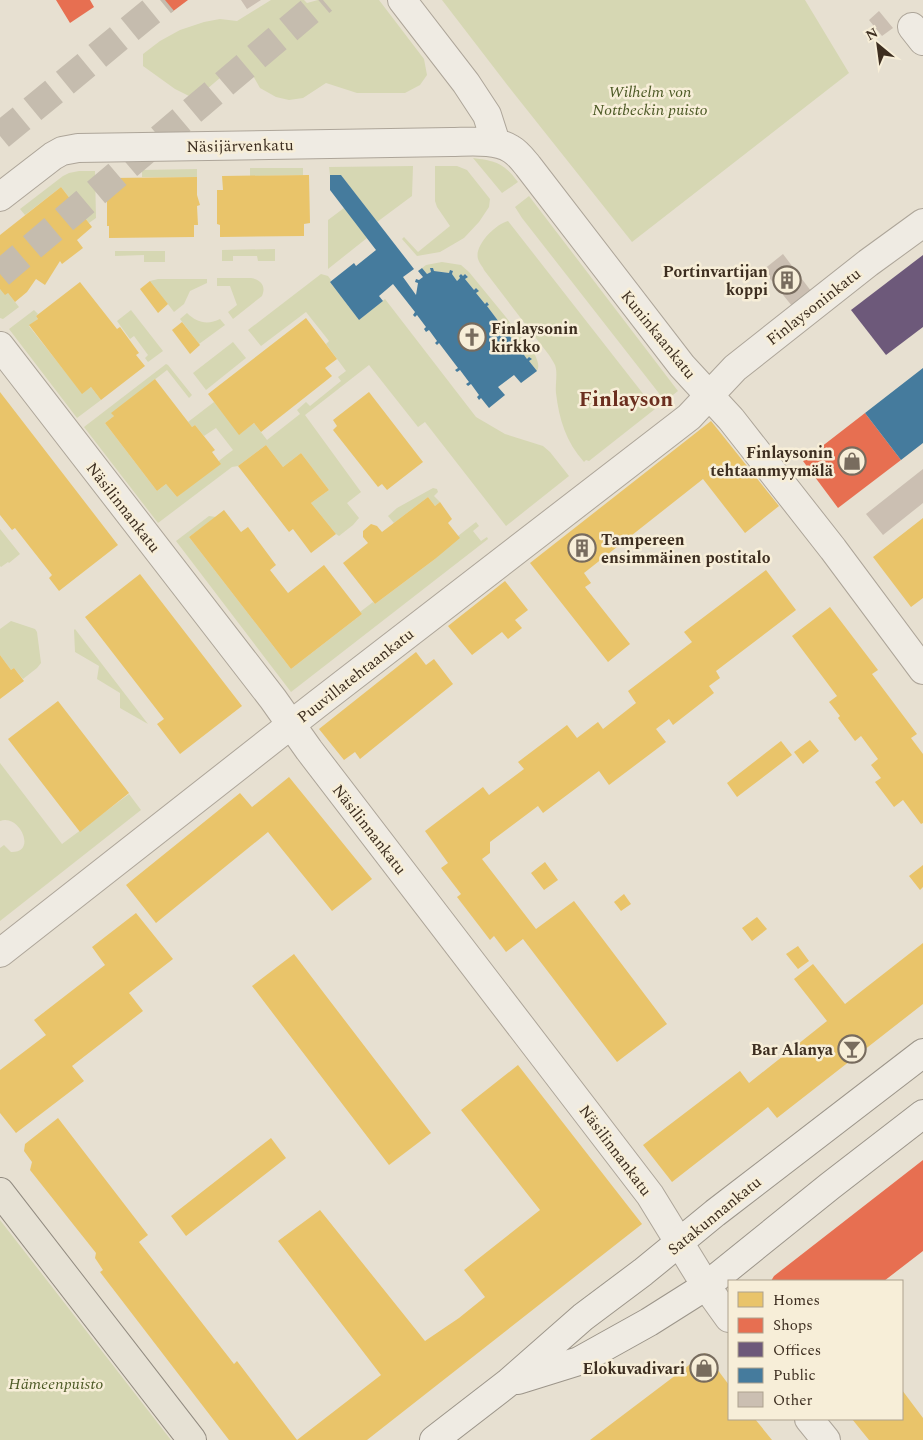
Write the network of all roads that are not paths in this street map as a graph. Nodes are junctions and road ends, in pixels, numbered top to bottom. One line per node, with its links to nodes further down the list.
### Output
1 (402, 0): 2 (street)
2 (496, 143): 3 (street, Näsijärvenkatu); 6 (street, Kuninkaankatu)
3 (0, 197)
4 (923, 223): 6 (street, Finlaysoninkatu)
5 (0, 346): 8 (street, Näsilinnankatu)
6 (709, 396): 7 (street, Kuninkaankatu); 8 (street, Puuvillatehtaankatu)
7 (923, 670)
8 (291, 725): 9 (street, Puuvillatehtaankatu); 13 (street, Näsilinnankatu)
9 (0, 953)
10 (923, 1053): 13 (street, Satakunnankatu)
11 (923, 1114): 14 (street, Satakunnankatu)
12 (0, 1192): 18 (main road)
13 (680, 1243): 14 (street, Näsilinnankatu); 16 (street, Satakunnankatu)
14 (706, 1286): 15 (street, Näsilinnankatu); 16 (street, Satakunnankatu)
15 (728, 1317)
16 (509, 1382): 19 (street, Satakunnankatu)
17 (810, 1420): 20 (street)
18 (192, 1440)
19 (434, 1440)
20 (826, 1440)

